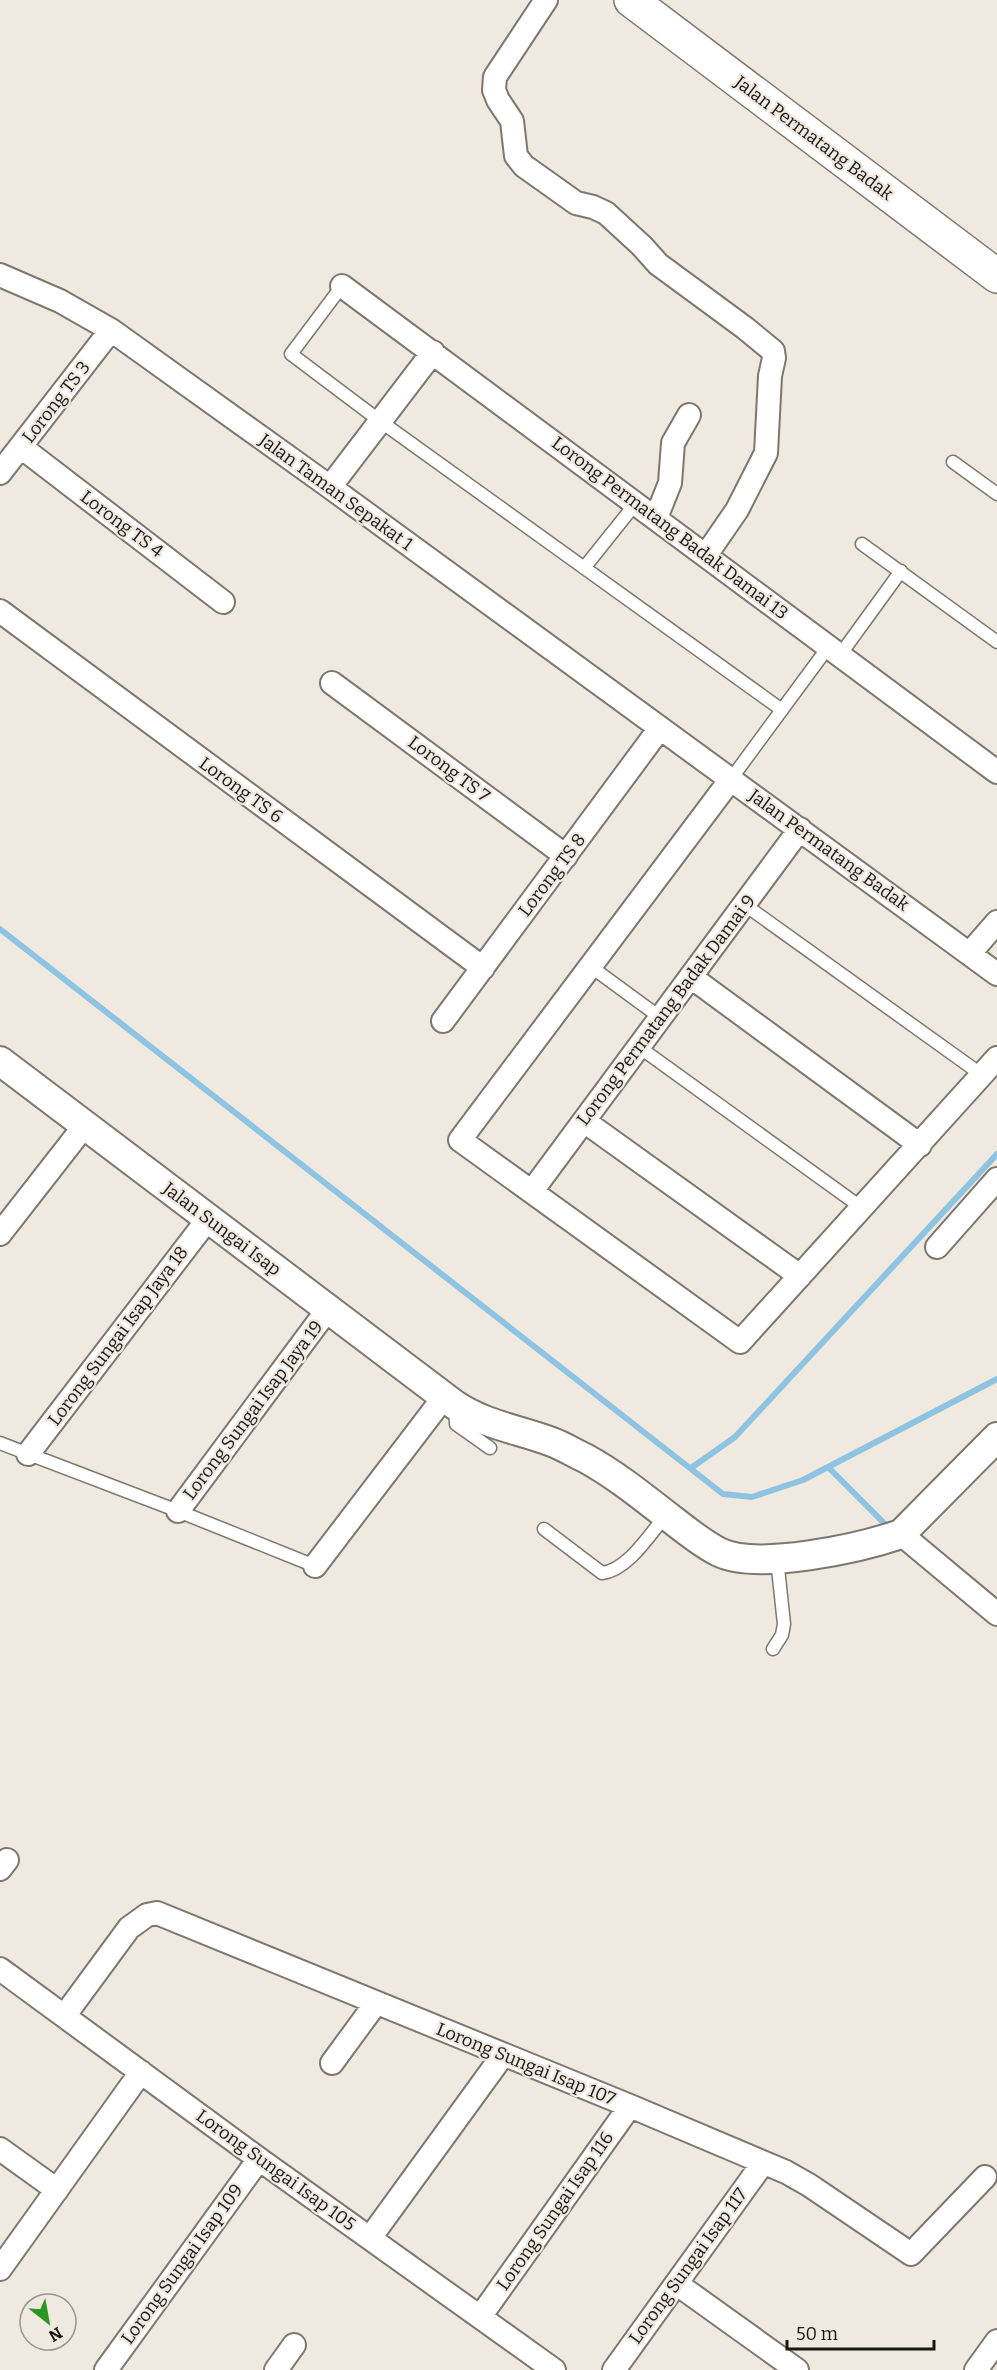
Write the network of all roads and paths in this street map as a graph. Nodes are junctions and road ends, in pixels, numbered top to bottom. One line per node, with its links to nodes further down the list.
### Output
1 (546, 0): 18 (street)
2 (631, 0): 4 (main road, Jalan Permatang Badak)
3 (0, 275): 6 (street, Jalan Taman Sepakat 1)
4 (997, 276)
5 (342, 286): 7 (street, Lorong Permatang Badak Damai 13); 9 (lane)
6 (111, 330): 10 (street, Lorong TS 3); 13 (street, Jalan Taman Sepakat 1)
7 (433, 352): 9 (street); 15 (street, Lorong Permatang Badak Damai 13)
8 (688, 415): 16 (street)
9 (380, 421): 13 (street); 19 (lane)
10 (21, 447): 12 (street, Lorong TS 3); 21 (street, Lorong TS 4)
11 (953, 462): 14 (lane)
12 (0, 473)
13 (330, 487): 27 (street, Jalan Taman Sepakat 1)
14 (997, 494)
15 (636, 503): 16 (street, Lorong Permatang Badak Damai 13); 19 (lane)
16 (656, 518): 18 (street, Lorong Permatang Badak Damai 13)
17 (862, 544): 20 (lane)
18 (706, 555): 24 (street, Lorong Permatang Badak Damai 13)
19 (584, 568): 26 (lane)
20 (901, 571): 23 (lane); 24 (lane)
21 (223, 602)
22 (0, 611): 36 (street, Lorong TS 6)
23 (997, 642)
24 (834, 651): 26 (lane); 28 (street, Lorong Permatang Badak Damai 13)
25 (332, 683): 31 (street, Lorong TS 7)
26 (782, 710): 29 (lane)
27 (660, 728): 29 (street, Jalan Permatang Badak); 31 (street, Lorong TS 8)
28 (997, 772)
29 (731, 779): 30 (street, Jalan Permatang Badak); 35 (street)
30 (800, 829): 32 (street, Lorong Permatang Badak Damai 9); 34 (street, Jalan Permatang Badak)
31 (566, 856): 36 (street, Lorong TS 8)
32 (745, 905): 38 (street, Lorong Permatang Badak Damai 9); 44 (lane)
33 (997, 922): 34 (street)
34 (970, 953): 37 (street, Jalan Permatang Badak)
35 (590, 966): 39 (lane); 49 (street)
36 (483, 968): 40 (street, Lorong TS 8)
37 (997, 974)
38 (691, 977): 39 (street, Lorong Permatang Badak Damai 9); 47 (street)
39 (661, 1018): 41 (street, Lorong Permatang Badak Damai 9)
40 (443, 1021)
41 (639, 1047): 45 (street, Lorong Permatang Badak Damai 9); 50 (lane)
42 (997, 1058): 44 (street)
43 (0, 1060): 46 (street, Jalan Sungai Isap)
44 (982, 1075): 47 (street)
45 (584, 1121): 49 (street, Lorong Permatang Badak Damai 9); 54 (street)
46 (85, 1125): 51 (street, Jalan Sungai Isap); 52 (street)
47 (920, 1145): 50 (street)
48 (997, 1179): 53 (street)
49 (532, 1191): 54 (street)
50 (862, 1208): 54 (street)
51 (208, 1218): 55 (street, Jalan Sungai Isap); 60 (street, Lorong Sungai Isap Jaya 18)
52 (0, 1234)
53 (937, 1246)
54 (800, 1276)
55 (328, 1309): 56 (street, Jalan Sungai Isap); 61 (street, Lorong Sungai Isap Jaya 19)
56 (450, 1401): 59 (lane); 62 (street, Jalan Sungai Isap); 66 (street)
57 (997, 1437): 64 (street)
58 (0, 1443): 60 (lane)
59 (490, 1448)
60 (28, 1454): 61 (lane)
61 (178, 1511): 66 (lane)
62 (666, 1515): 63 (lane); 65 (street, Jalan Sungai Isap)
63 (544, 1529)
64 (901, 1534): 65 (street, Jalan Sungai Isap); 67 (street)
65 (777, 1559): 68 (lane)
66 (315, 1566)
67 (997, 1614)
68 (773, 1649)
69 (0, 1969): 71 (street, Lorong Sungai Isap 105)
70 (376, 2003): 71 (street, Lorong Sungai Isap 107); 72 (street, Lorong Sungai Isap 107); 73 (street)
71 (65, 2015): 74 (street, Lorong Sungai Isap 105)
72 (503, 2055): 75 (street, Lorong Sungai Isap 107); 81 (street)
73 (332, 2063)
74 (141, 2072): 77 (street, Lorong Sungai Isap 105); 80 (street)
75 (630, 2106): 78 (street, Lorong Sungai Isap 107); 84 (street, Lorong Sungai Isap 116)
76 (0, 2149): 80 (street)
77 (259, 2159): 81 (street, Lorong Sungai Isap 105); 87 (street, Lorong Sungai Isap 109)
78 (763, 2163): 79 (street, Lorong Sungai Isap 107); 83 (street, Lorong Sungai Isap 117)
79 (985, 2176)
80 (57, 2190): 82 (street)
81 (370, 2238): 84 (street, Lorong Sungai Isap 105)
82 (0, 2269)
83 (677, 2284): 90 (street, Lorong Sungai Isap 117); 91 (street)
84 (480, 2317): 89 (street, Lorong Sungai Isap 105)
85 (997, 2341): 92 (street)
86 (294, 2345): 88 (street)
87 (106, 2370)
88 (276, 2370)
89 (554, 2370)
90 (614, 2370)
91 (797, 2370)
92 (976, 2370)

